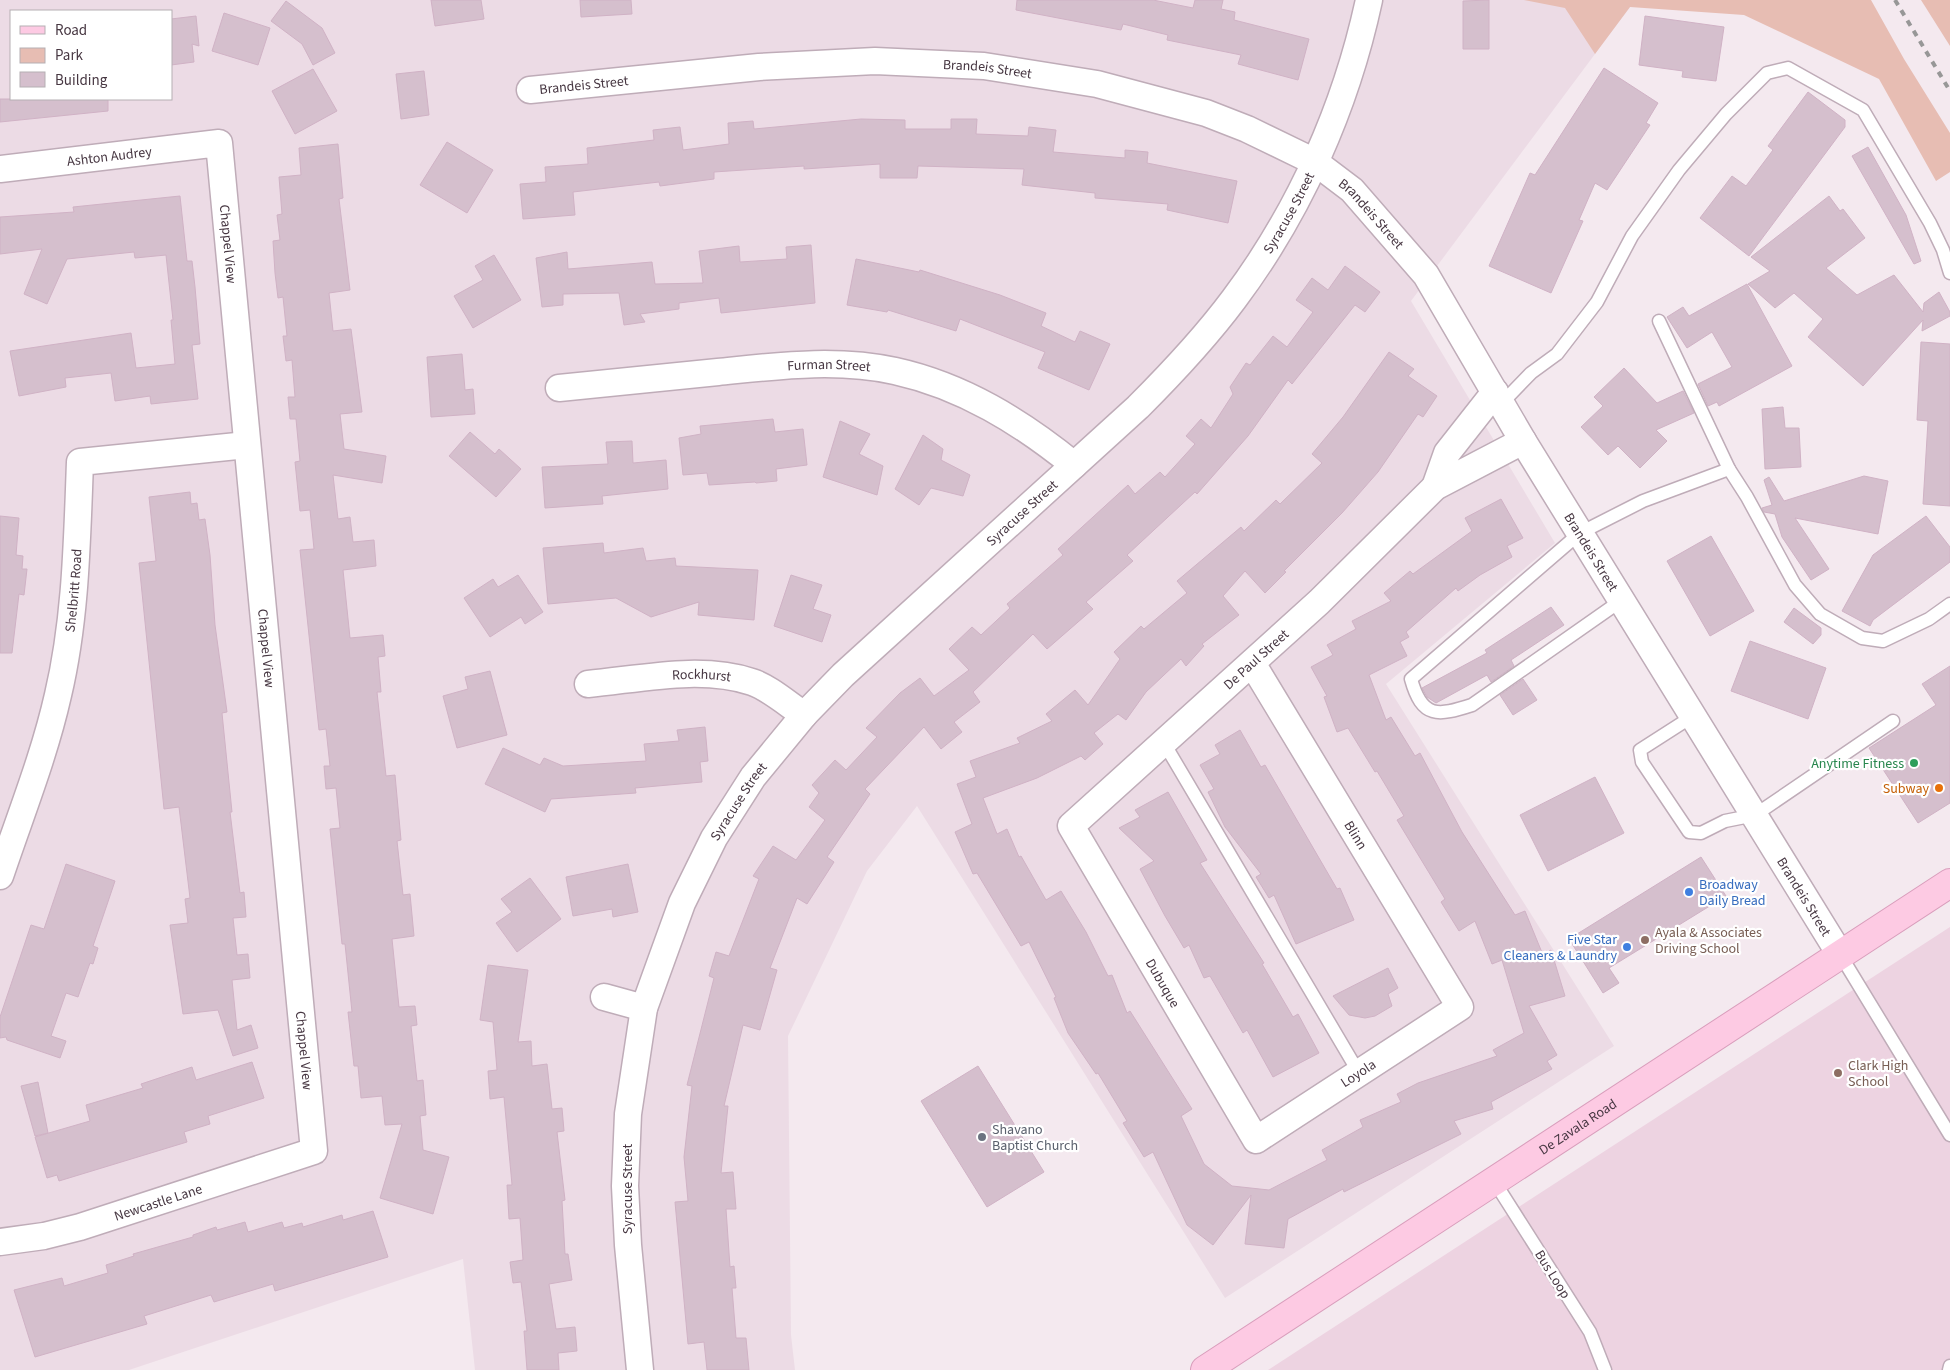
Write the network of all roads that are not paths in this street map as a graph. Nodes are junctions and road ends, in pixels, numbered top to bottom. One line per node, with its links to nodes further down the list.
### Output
1 (1370, 0): 4 (street, Syracuse Street)
2 (530, 90): 4 (street, Brandeis Street)
3 (219, 143): 5 (street, Ashton Audrey); 11 (street, Chappel View)
4 (1315, 162): 9 (street, Brandeis Street); 12 (street, Syracuse Street)
5 (0, 170)
6 (1950, 272): 9 (lane)
7 (1659, 321): 13 (lane)
8 (559, 388): 12 (street, Furman Street)
9 (1499, 398): 10 (street, Brandeis Street); 14 (street, De Paul Street)
10 (1523, 441): 14 (street, De Paul Street); 15 (street, Brandeis Street)
11 (247, 445): 26 (street, Shelbritt Road); 35 (street, Chappel View)
12 (1074, 466): 20 (street, Syracuse Street)
13 (1729, 469): 15 (lane); 17 (lane)
14 (1435, 487): 18 (street, De Paul Street)
15 (1580, 533): 16 (street, Brandeis Street); 16 (lane)
16 (1622, 600): 21 (street, Brandeis Street)
17 (1950, 604)
18 (1252, 664): 23 (street, De Paul Street); 30 (street, Blinn)
19 (588, 684): 20 (street, Rockhurst)
20 (804, 715): 31 (street, Syracuse Street)
21 (1694, 716): 24 (street, Brandeis Street); 24 (lane)
22 (1893, 721): 24 (lane)
23 (1164, 743): 25 (street, De Paul Street); 32 (lane)
24 (1755, 815): 28 (street, Brandeis Street)
25 (1071, 826): 34 (street, Dubuque)
26 (0, 876)
27 (1950, 883): 28 (main road, De Zavala Road)
28 (1841, 956): 33 (lane); 36 (main road, De Zavala Road)
29 (604, 997): 31 (street)
30 (1460, 1006): 32 (street, Loyola)
31 (644, 1008): 39 (street, Syracuse Street)
32 (1359, 1073): 34 (street, Loyola)
33 (1950, 1134)
34 (1256, 1140)
35 (314, 1151): 37 (street, Newcastle Lane)
36 (1494, 1180): 40 (main road, De Zavala Road); 41 (lane, Bus Loop)
37 (0, 1242)
38 (1950, 1366): 42 (lane)
39 (640, 1370)
40 (1205, 1370)
41 (1605, 1370)
42 (1949, 1370)

